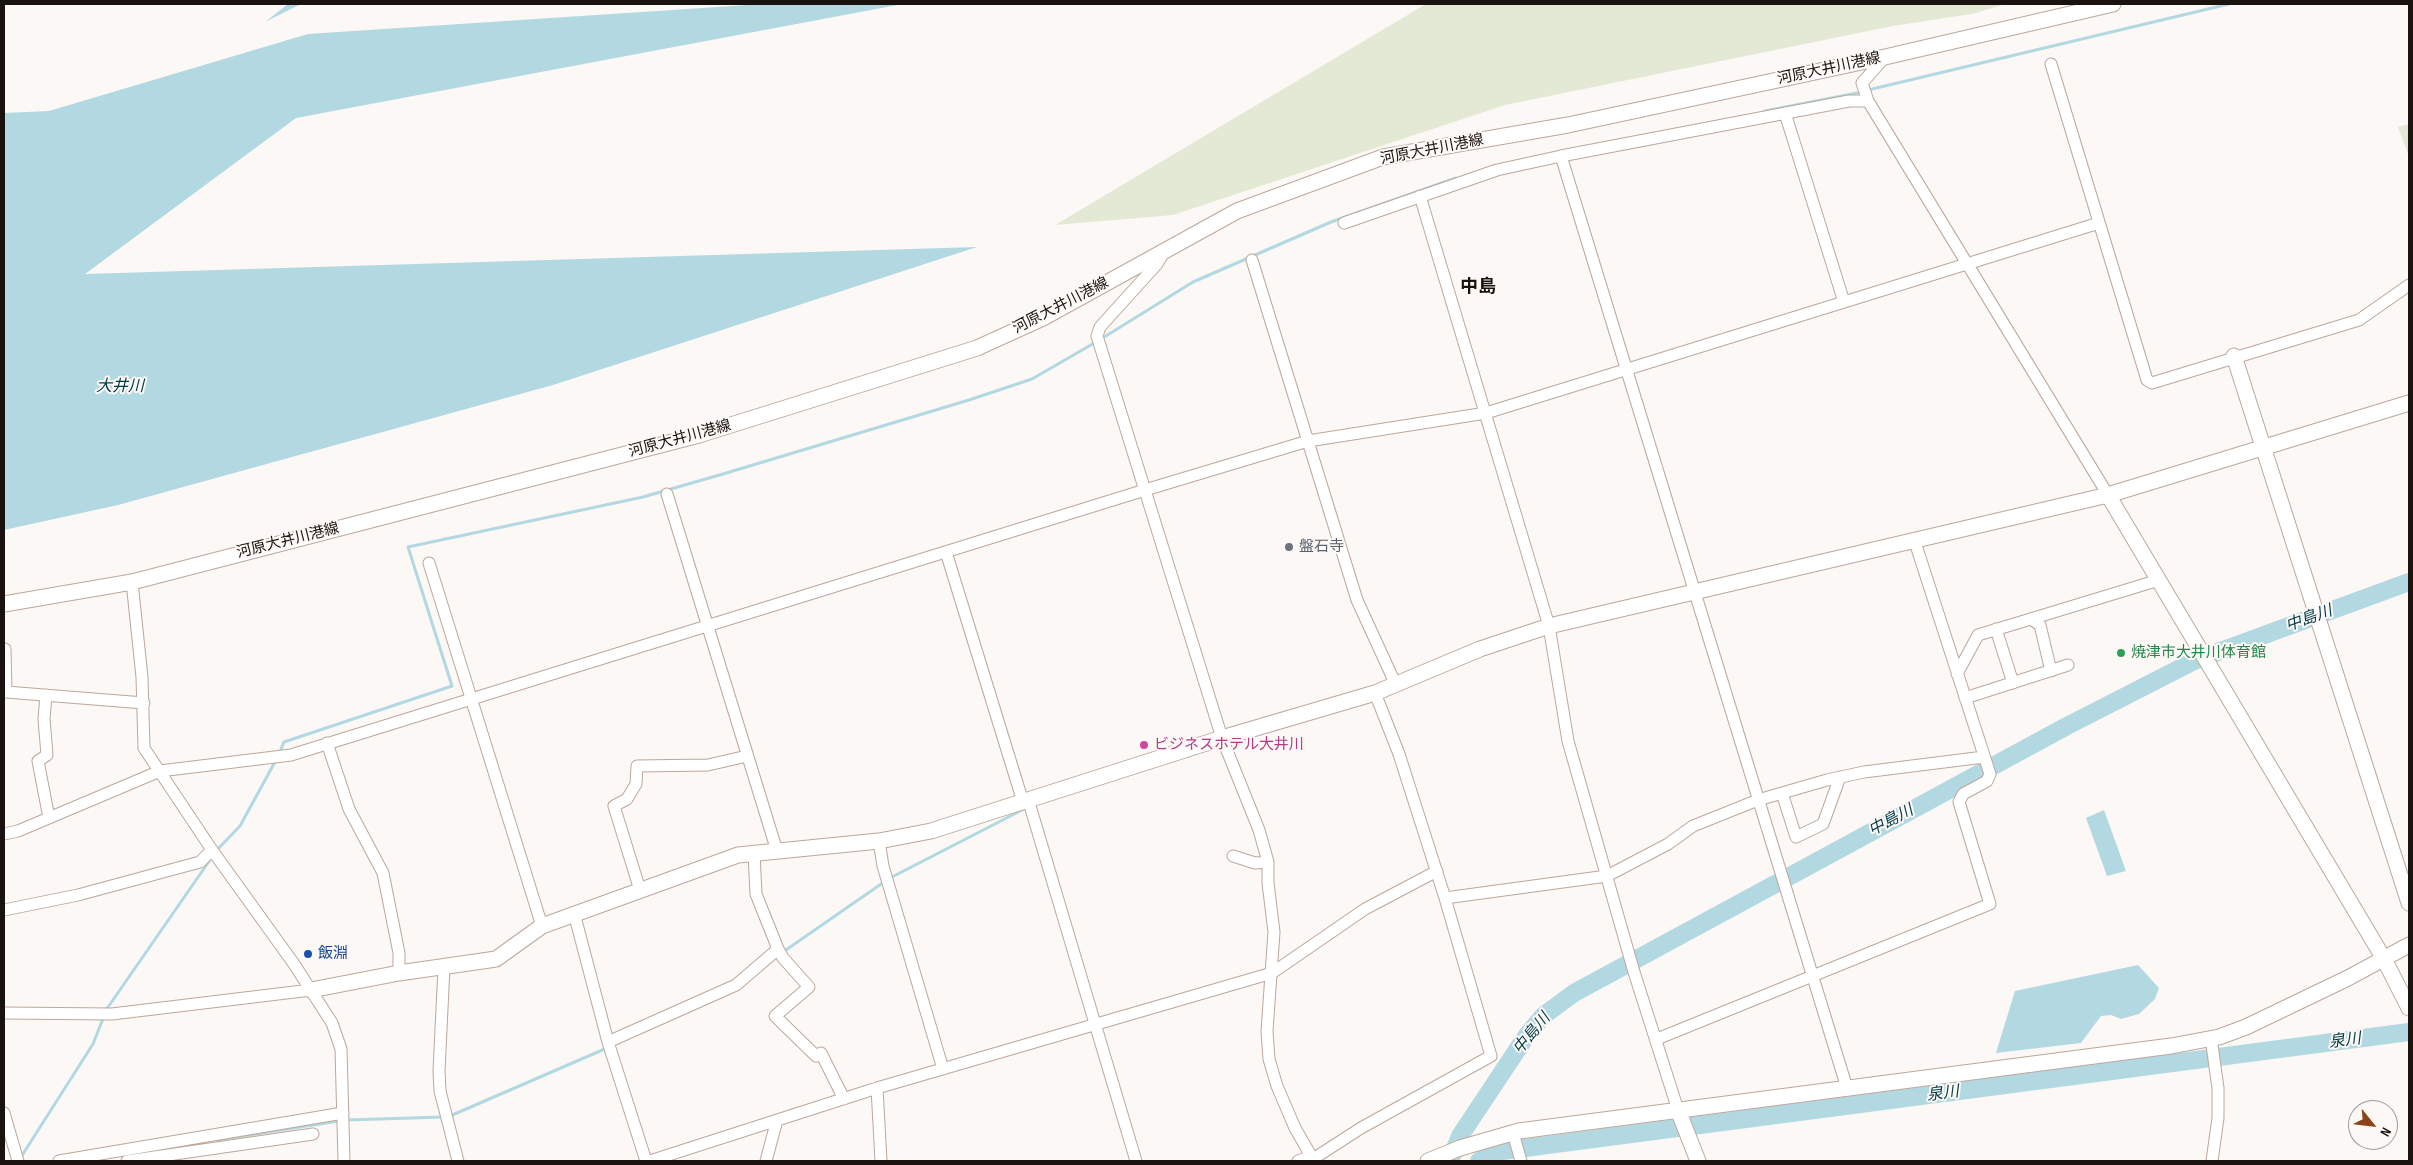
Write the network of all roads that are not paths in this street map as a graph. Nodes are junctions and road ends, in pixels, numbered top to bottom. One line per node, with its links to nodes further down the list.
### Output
1 (2113, 4): 2 (street, 河原大井川港線)
2 (1885, 57): 4 (street); 10 (street, 河原大井川港線)
3 (2051, 64): 9 (street)
4 (1867, 99): 5 (street); 12 (street)
5 (1785, 113): 6 (street); 14 (street)
6 (1561, 156): 7 (street); 16 (street)
7 (1420, 196): 8 (street); 18 (street)
8 (1344, 223)
9 (2099, 223): 12 (street); 15 (street)
10 (1164, 252): 21 (street); 28 (street, 河原大井川港線)
11 (1252, 260): 19 (street)
12 (1968, 264): 14 (street); 23 (street)
13 (2409, 285): 15 (street)
14 (1844, 302): 16 (street)
15 (2234, 356): 20 (street)
16 (1627, 370): 18 (street); 29 (street)
17 (2409, 403): 20 (street)
18 (1486, 414): 19 (street); 33 (street)
19 (1308, 441): 21 (street); 40 (street)
20 (2263, 448): 23 (street); 67 (street)
21 (1145, 490): 25 (street); 46 (street)
22 (667, 494): 32 (street)
23 (2108, 495): 24 (street); 27 (street)
24 (1915, 542): 29 (street); 38 (street)
25 (946, 552): 32 (street); 54 (street)
26 (429, 564): 44 (street)
27 (2159, 580): 31 (street); 73 (street)
28 (132, 582): 30 (street, 河原大井川港線); 45 (street)
29 (1696, 593): 33 (street); 53 (street)
30 (4, 604)
31 (2031, 619): 34 (street); 37 (street)
32 (707, 626): 44 (street); 48 (street)
33 (1549, 626): 40 (street); 64 (street)
34 (1996, 629): 38 (street); 39 (street)
35 (5, 649): 42 (street)
36 (2068, 665): 37 (street)
37 (2051, 671): 39 (street)
38 (1957, 674): 43 (street)
39 (2012, 683): 43 (street)
40 (1396, 685): 41 (street)
41 (1375, 693): 46 (street); 63 (street)
42 (46, 695): 45 (street); 55 (street)
43 (1965, 698): 49 (street)
44 (471, 699): 47 (street); 70 (street)
45 (144, 702): 50 (street)
46 (1224, 742): 54 (street); 62 (street)
47 (327, 743): 50 (street); 75 (street)
48 (747, 756): 58 (street); 65 (street)
49 (1984, 757): 51 (street); 77 (street)
50 (160, 771): 55 (street); 59 (street)
51 (1840, 777): 52 (street); 52 (street)
52 (1782, 794): 53 (street)
53 (1758, 800): 64 (street); 77 (street)
54 (1028, 803): 57 (street); 81 (street)
55 (49, 818): 56 (street)
56 (4, 834)
57 (879, 841): 58 (street); 85 (street)
58 (777, 851): 60 (street)
59 (214, 853): 68 (street); 78 (street)
60 (754, 853): 65 (street); 72 (street)
61 (1233, 856): 62 (street)
62 (1268, 862): 76 (street)
63 (1437, 871): 66 (street); 76 (street)
64 (1607, 876): 66 (street); 82 (street)
65 (640, 890): 69 (street)
66 (1445, 898): 95 (street)
67 (2409, 903)
68 (4, 910)
69 (574, 914): 70 (street); 84 (street)
70 (542, 926): 74 (street)
71 (2409, 945): 73 (street)
72 (780, 952): 84 (street); 88 (street)
73 (2384, 959): 79 (street); 83 (street)
74 (444, 967): 75 (street); 101 (street)
75 (399, 973): 78 (street)
76 (1272, 973): 81 (street); 95 (street)
77 (1814, 976): 82 (street); 87 (street)
78 (311, 990): 80 (street); 91 (street)
79 (2409, 1008)
80 (4, 1013)
81 (1095, 1025): 85 (street); 106 (street)
82 (1657, 1039): 89 (street)
83 (2212, 1039): 87 (street); 110 (street)
84 (610, 1046): 102 (street)
85 (943, 1070): 86 (street)
86 (877, 1088): 88 (street); 105 (street)
87 (1847, 1088): 89 (street)
88 (844, 1099): 92 (street)
89 (1678, 1111): 93 (street); 109 (street)
90 (4, 1113): 96 (street)
91 (343, 1114): 98 (street); 100 (street)
92 (777, 1120): 103 (street); 104 (street)
93 (1513, 1133): 97 (street); 108 (street)
94 (313, 1134): 99 (street)
95 (1313, 1159): 107 (street)
96 (17, 1160)
97 (1521, 1160)
98 (59, 1161)
99 (127, 1161)
100 (344, 1161)
101 (458, 1161)
102 (646, 1161)
103 (650, 1161)
104 (766, 1161)
105 (881, 1161)
106 (1136, 1161)
107 (1298, 1161)
108 (1429, 1161)
109 (1698, 1161)
110 (2212, 1161)

